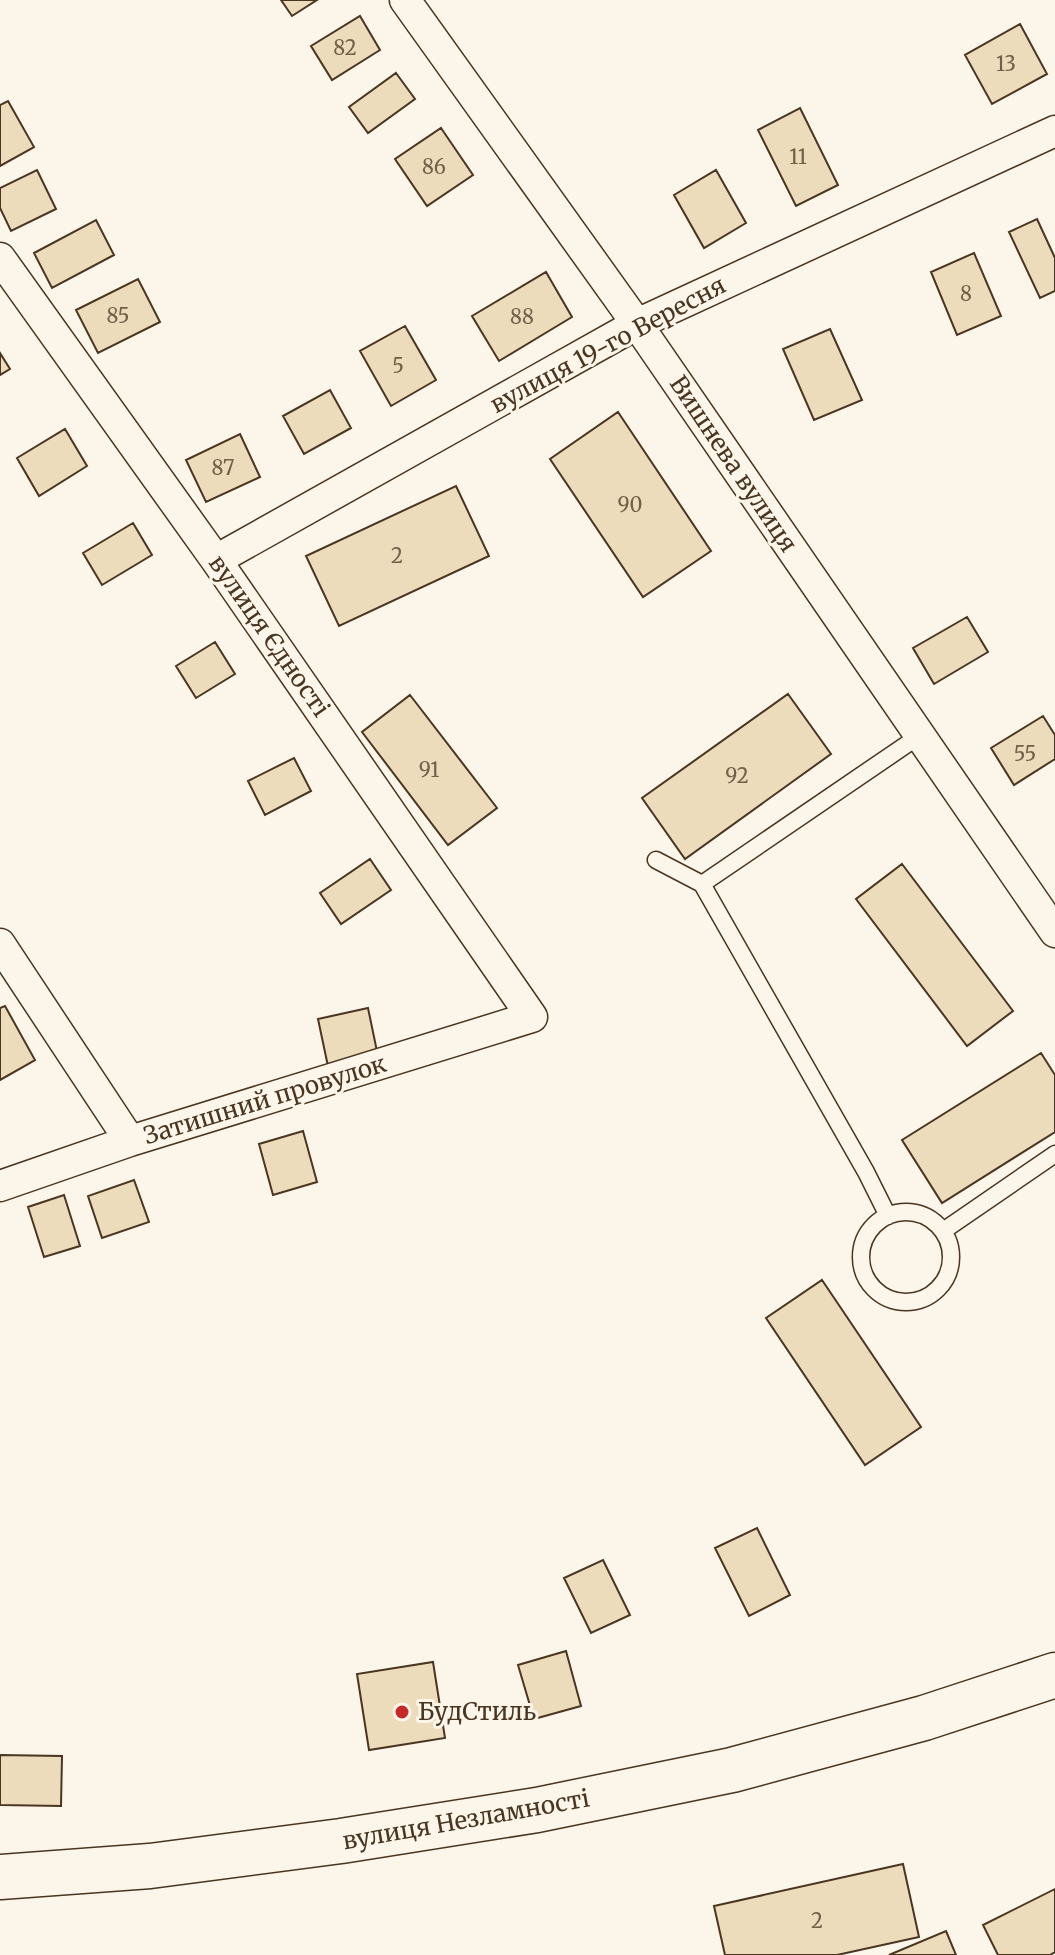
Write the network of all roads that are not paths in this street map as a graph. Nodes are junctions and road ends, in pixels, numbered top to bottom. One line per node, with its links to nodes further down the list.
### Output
1 (405, 0): 4 (street, Вишнева вулиця)
2 (1055, 131): 4 (street, вулиця 19-го Вересня)
3 (0, 258): 5 (street, вулиця Єдності)
4 (637, 324): 5 (street, вулиця 19-го Вересня); 6 (street, Вишнева вулиця)
5 (216, 560): 11 (street, вулиця Єдності)
6 (919, 736): 8 (lane); 9 (street, Вишнева вулиця)
7 (656, 860): 8 (lane)
8 (702, 884): 15 (lane)
9 (1055, 932)
10 (0, 944): 12 (street)
11 (532, 1017): 12 (street, Затишний провулок)
12 (130, 1141): 14 (street, Затишний провулок)
13 (1055, 1154): 16 (lane)
14 (0, 1186)
15 (888, 1216): 16 (lane); 16 (lane)
16 (943, 1231)
17 (1055, 1675): 18 (highway, вулиця Незламності)
18 (0, 1877)

